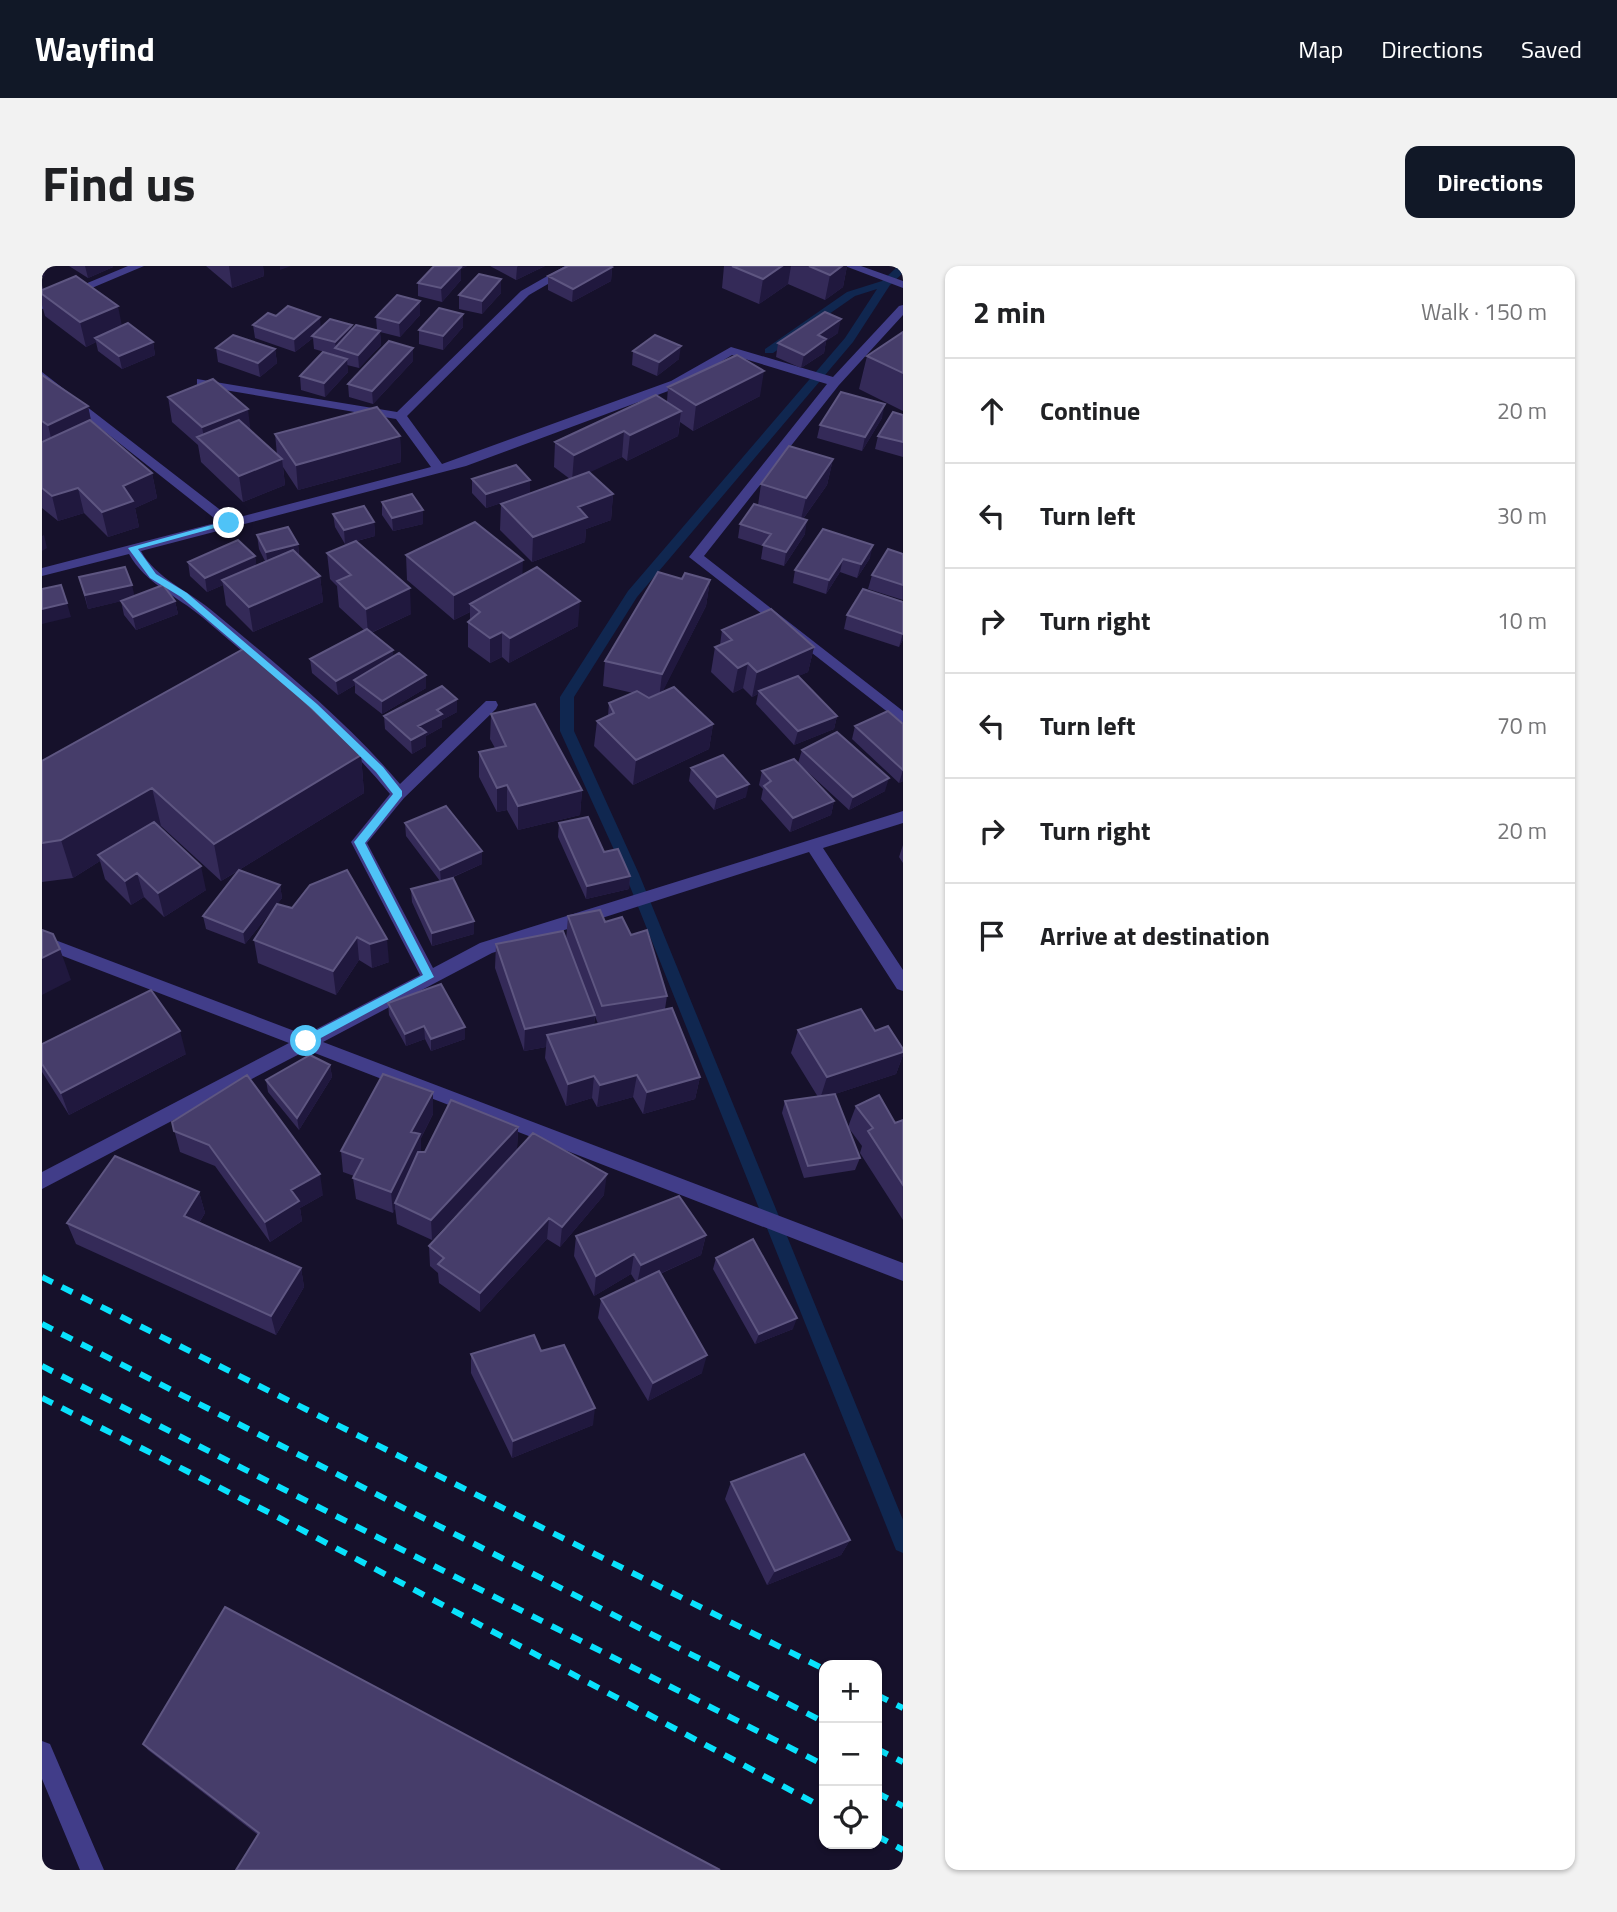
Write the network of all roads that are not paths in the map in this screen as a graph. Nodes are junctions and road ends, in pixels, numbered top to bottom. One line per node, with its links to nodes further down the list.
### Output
1 (138, 266): 5 (street)
2 (573, 266): 10 (street)
3 (855, 267): 4 (street)
4 (903, 285)
5 (42, 306)
6 (903, 308): 9 (street)
7 (42, 376): 12 (street)
8 (201, 382): 10 (street)
9 (835, 382): 11 (street); 16 (street)
10 (400, 416): 11 (street)
11 (438, 468): 12 (street)
12 (229, 523): 13 (street)
13 (134, 552): 14 (street); 17 (street)
14 (42, 572)
15 (491, 705): 17 (street)
16 (903, 719)
17 (399, 794): 21 (street)
18 (903, 817): 19 (street)
19 (814, 847): 21 (street); 22 (street)
20 (42, 941): 23 (street)
21 (429, 977): 23 (street)
22 (903, 984)
23 (306, 1041): 24 (street); 25 (street)
24 (42, 1181)
25 (903, 1272)
26 (42, 1752): 27 (street)
27 (92, 1870)

